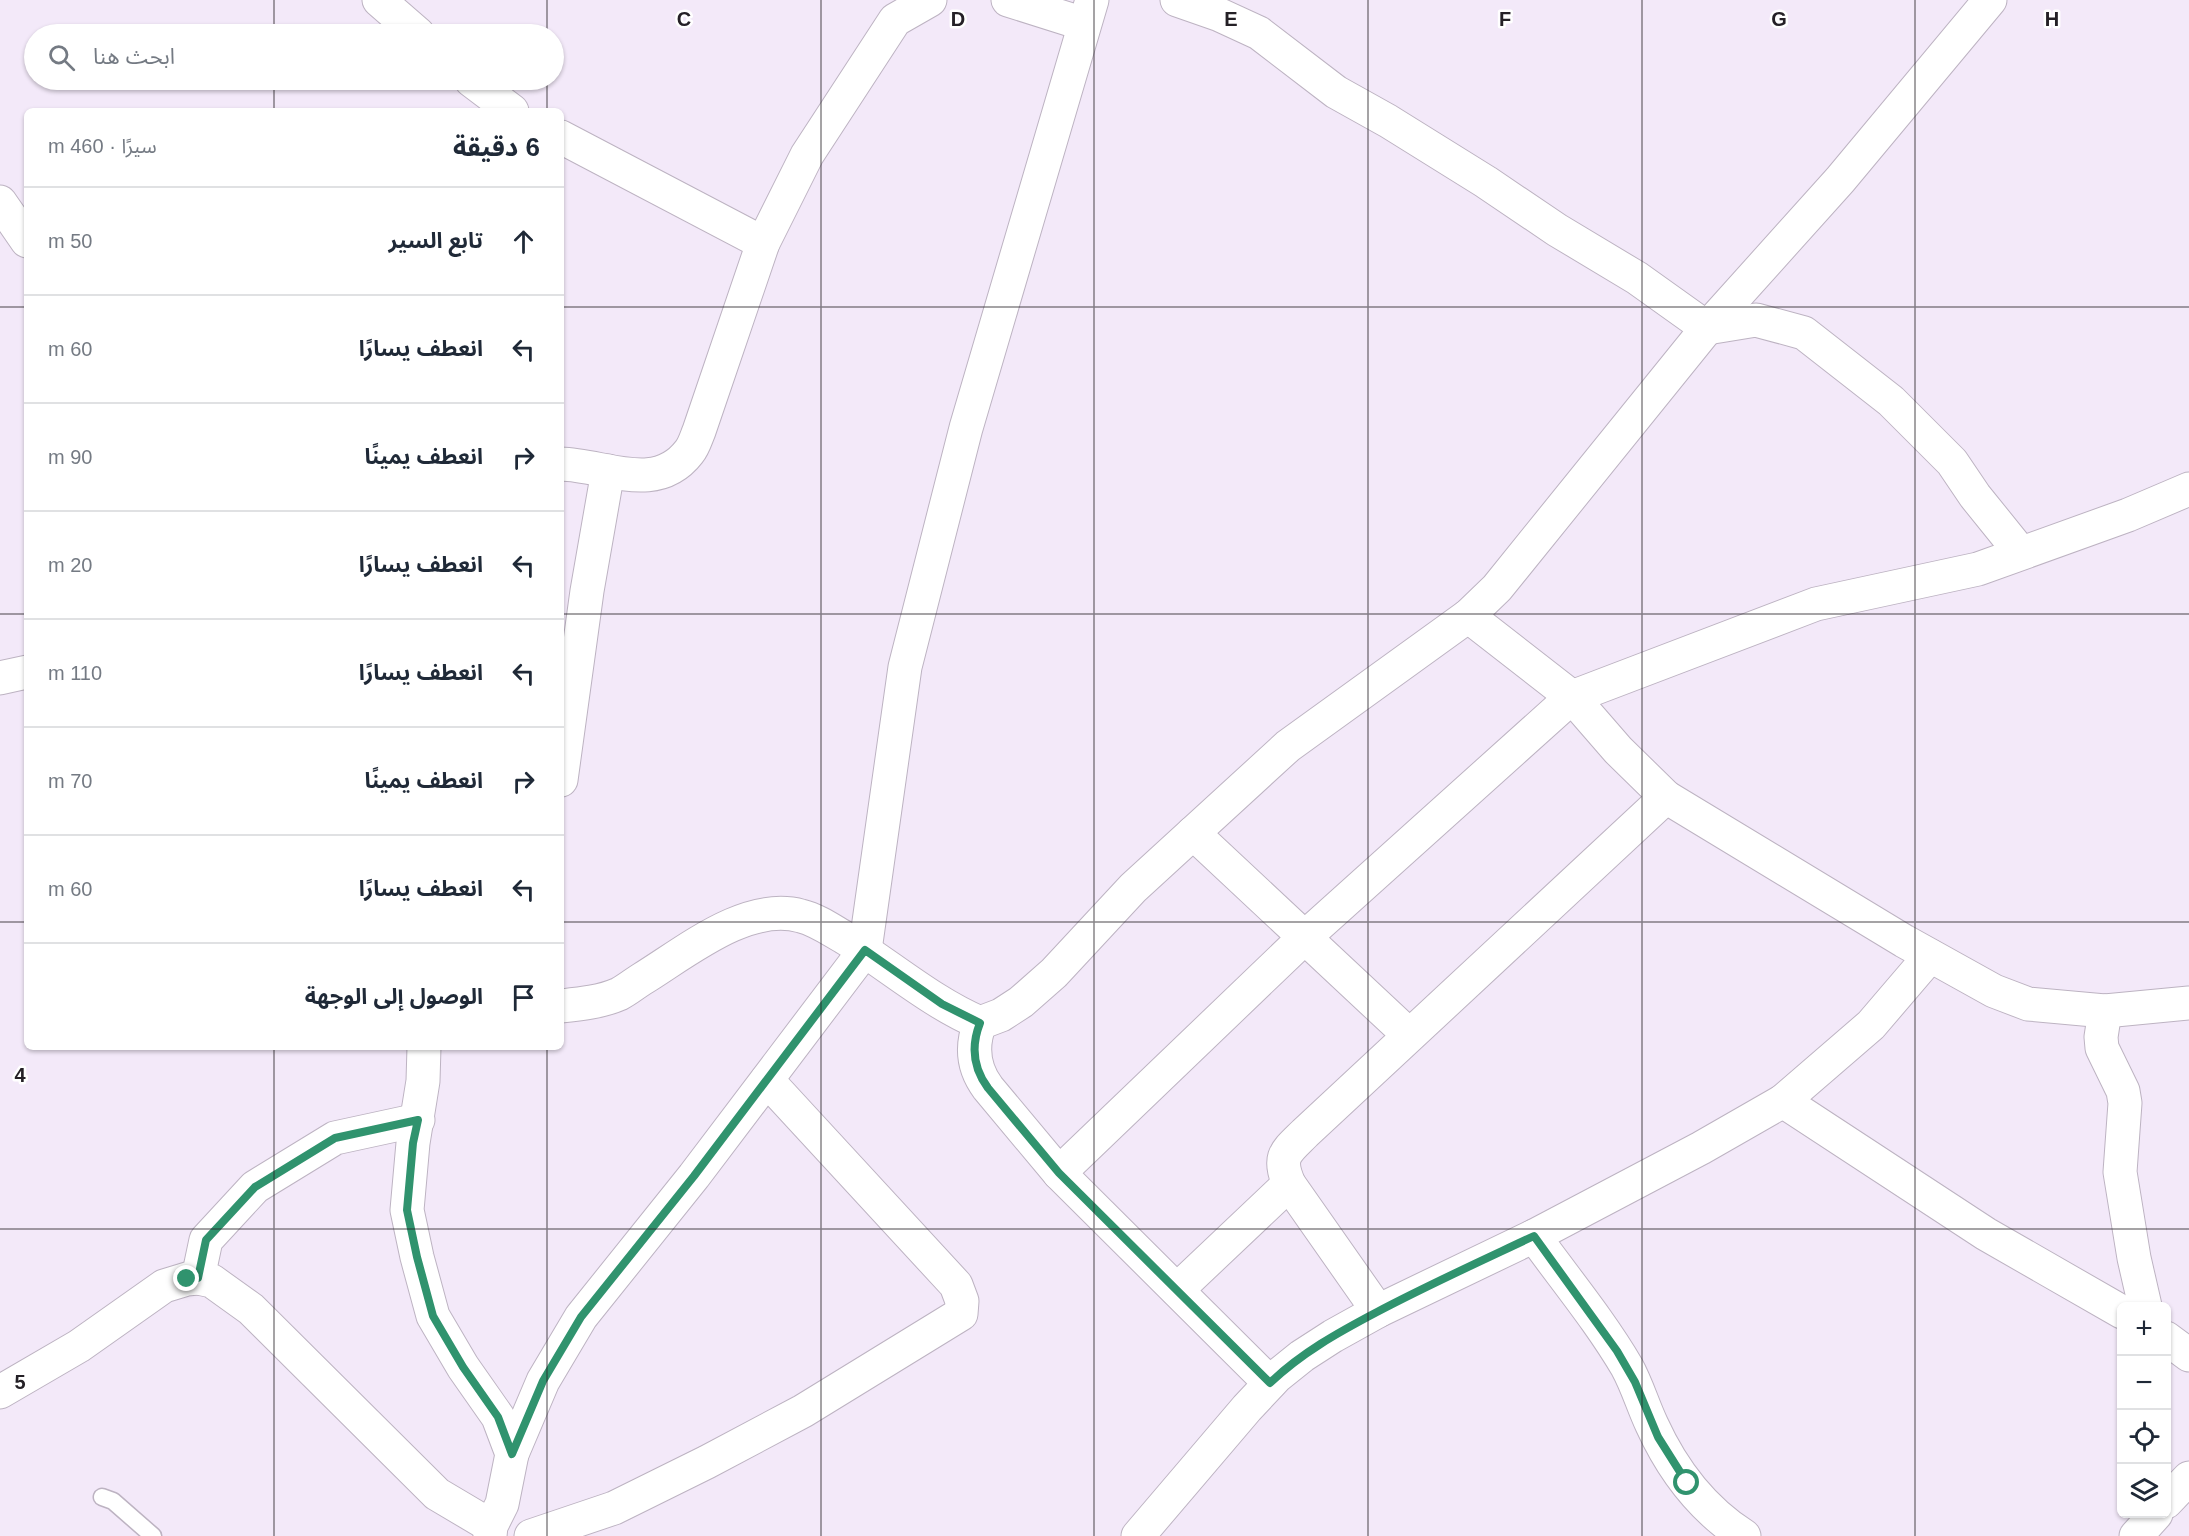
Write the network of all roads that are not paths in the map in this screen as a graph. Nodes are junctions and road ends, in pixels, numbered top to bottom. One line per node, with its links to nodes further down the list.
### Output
1 (380, 0): 7 (street)
2 (930, 0): 13 (street)
3 (1008, 0): 6 (street)
4 (1177, 0): 14 (street)
5 (1990, 0): 14 (street)
6 (1088, 12): 27 (street)
7 (407, 24)
8 (484, 90): 9 (street)
9 (508, 108)
10 (564, 139): 13 (street)
11 (0, 202): 12 (street)
12 (24, 237)
13 (763, 243): 16 (street)
14 (1707, 328): 18 (street); 19 (street)
15 (564, 464): 16 (street)
16 (608, 471): 23 (street)
17 (2189, 489): 18 (street)
18 (2021, 553): 22 (street)
19 (1468, 616): 22 (street); 25 (street)
20 (24, 673): 21 (street)
21 (0, 678)
22 (1572, 697): 24 (street); 26 (street)
23 (564, 758)
24 (1666, 797): 28 (street); 33 (street)
25 (1193, 833): 26 (street); 32 (street)
26 (1304, 938): 33 (street); 38 (street)
27 (865, 950): 30 (street); 32 (street); 35 (street)
28 (1930, 956): 31 (street); 36 (street)
29 (2189, 1003): 31 (street)
30 (564, 1006)
31 (2105, 1011): 43 (street)
32 (980, 1023): 38 (street)
33 (1409, 1035): 39 (street)
34 (424, 1050): 37 (street)
35 (767, 1080): 50 (street); 57 (street)
36 (1783, 1101): 40 (street); 44 (street)
37 (418, 1120): 41 (street); 50 (street)
38 (1059, 1173): 42 (street)
39 (1289, 1184): 42 (street); 45 (street)
40 (1534, 1236): 45 (street); 59 (street)
41 (198, 1278): 49 (street); 55 (street)
42 (1177, 1290): 48 (street)
43 (2144, 1302)
44 (2117, 1310)
45 (1378, 1311): 48 (street)
46 (2171, 1342): 47 (street)
47 (2189, 1355)
48 (1270, 1383): 58 (street)
49 (0, 1392)
50 (512, 1454): 55 (street)
51 (2189, 1478): 53 (street)
52 (102, 1497): 56 (lane)
53 (2171, 1497)
54 (2152, 1518): 60 (street)
55 (491, 1531)
56 (153, 1536)
57 (531, 1536)
58 (1138, 1536)
59 (1744, 1536)
60 (2136, 1536)

